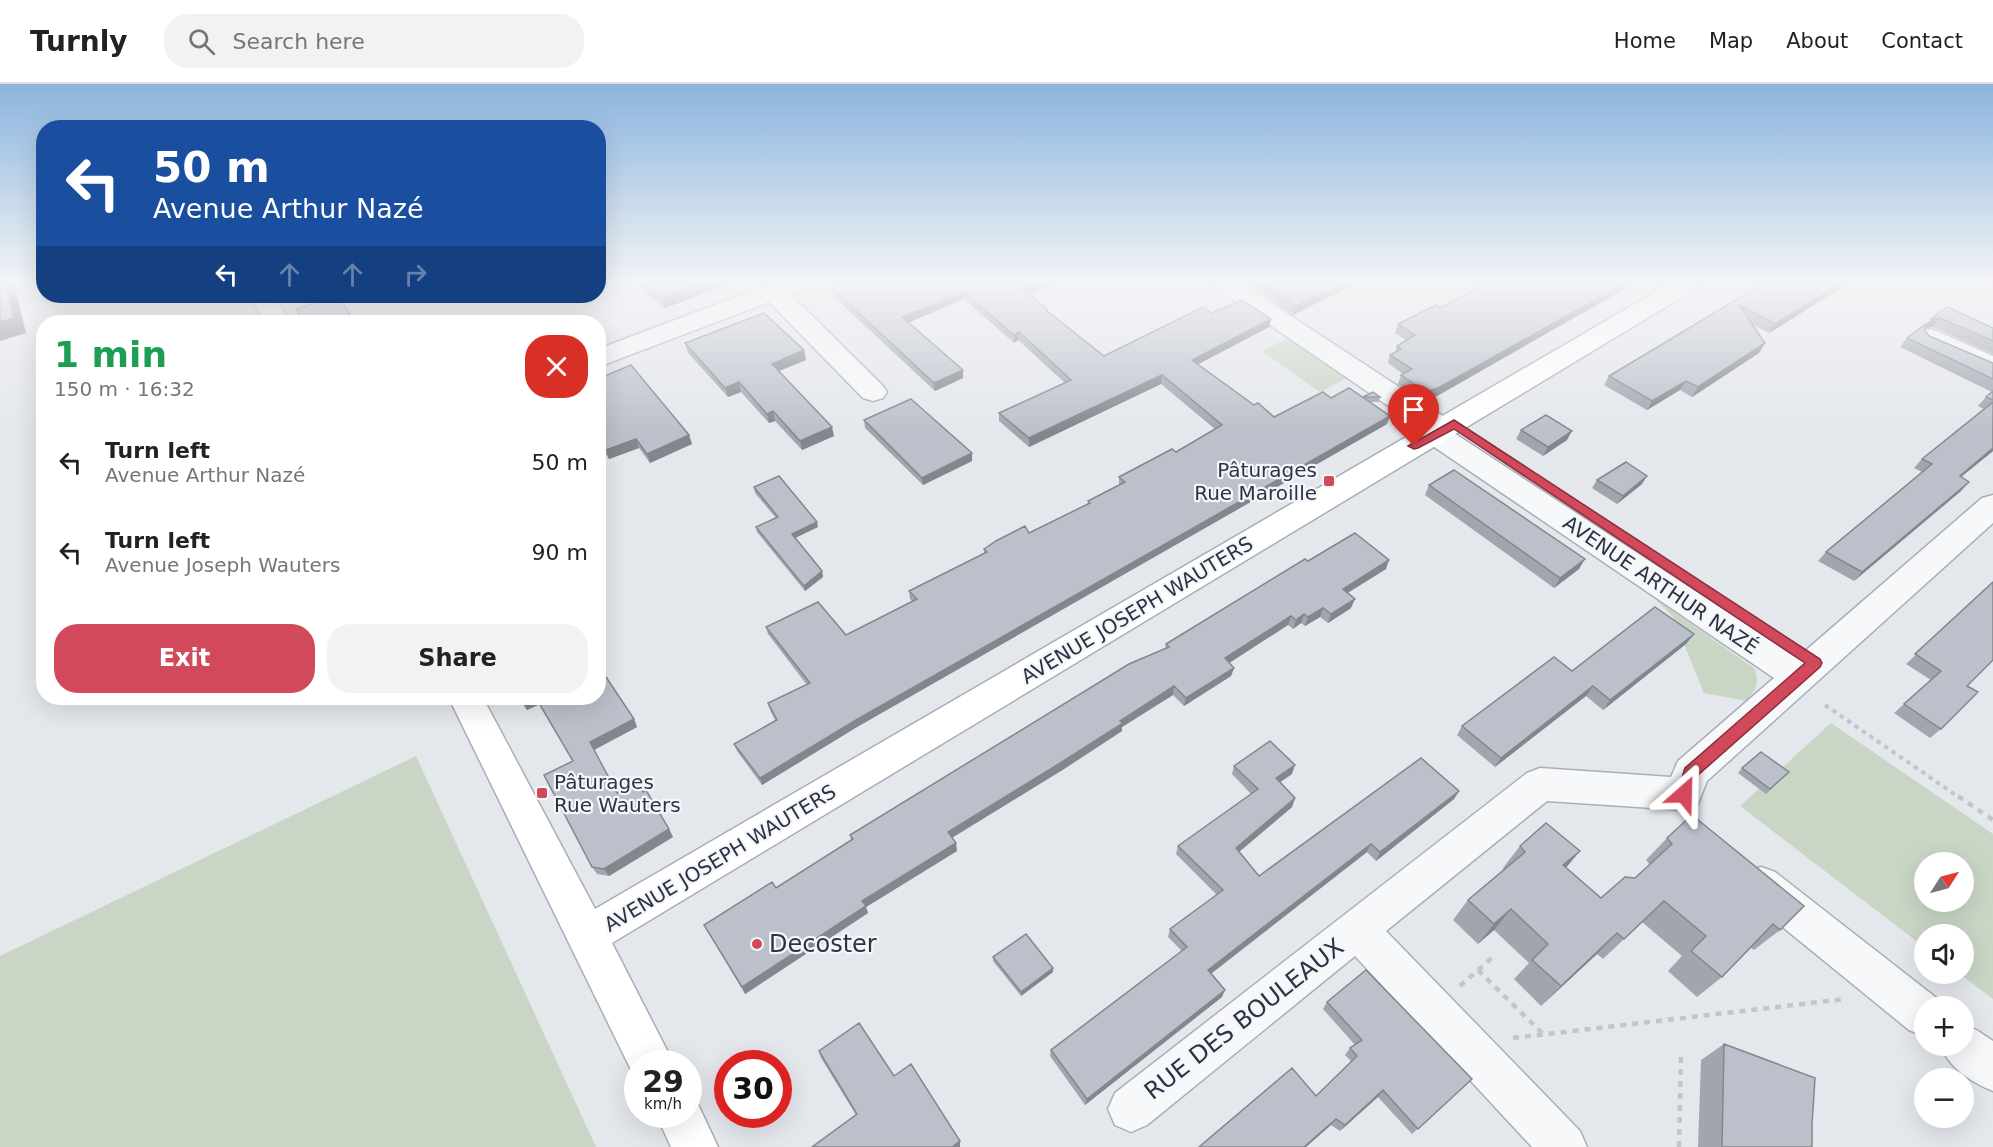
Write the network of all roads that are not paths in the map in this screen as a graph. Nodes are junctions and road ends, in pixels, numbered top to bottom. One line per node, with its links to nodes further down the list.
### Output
1 (666, 333): 6 (street)
2 (823, 333): 8 (street)
3 (1300, 333): 9 (street, AVENUE ARTHUR NAZÉ)
4 (1605, 333): 9 (street, AVENUE JOSEPH WAUTERS)
5 (1932, 337): 7 (street)
6 (606, 356)
7 (1993, 366)
8 (873, 392)
9 (1443, 429): 11 (street, AVENUE ARTHUR NAZÉ); 15 (street, AVENUE JOSEPH WAUTERS)
10 (1993, 506): 11 (street, RUE DES BOULEAUX)
11 (1807, 670): 14 (street, RUE DES BOULEAUX)
12 (470, 705): 15 (street)
13 (1732, 862): 16 (street)
14 (1357, 929): 20 (street, RUE DES BOULEAUX); 23 (street, RUE DES BOULEAUX)
15 (587, 936): 17 (street)
16 (1914, 1007)
17 (645, 1050)
18 (1974, 1054): 19 (street)
19 (1993, 1069)
20 (1131, 1108)
21 (686, 1128): 22 (street)
22 (695, 1147)
23 (1564, 1147)

